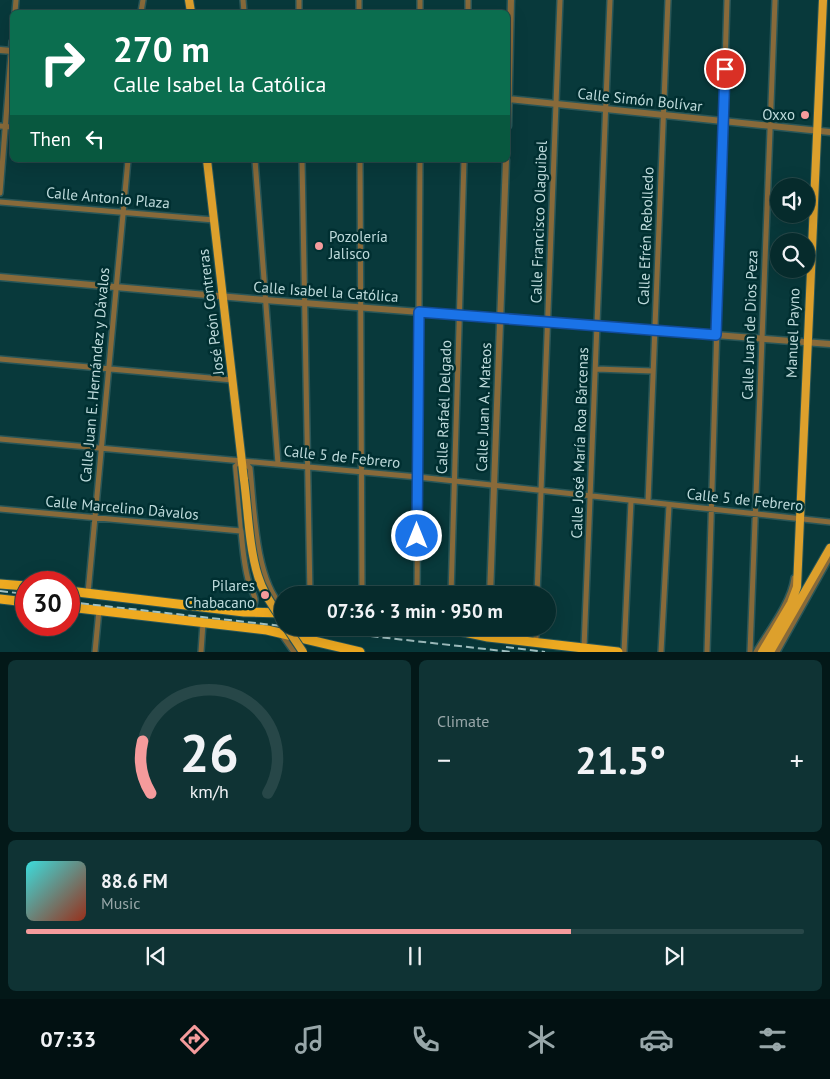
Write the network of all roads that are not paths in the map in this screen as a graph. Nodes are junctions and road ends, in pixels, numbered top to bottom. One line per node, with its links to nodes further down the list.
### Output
1 (511, 0): 8 (street)
2 (560, 0): 11 (street, Calle Francisco Olaguibel)
3 (610, 0): 12 (street, Calle José María Roa Bárcenas)
4 (668, 0): 13 (street, Calle Efrén Rebolledo)
5 (727, 0): 14 (street)
6 (775, 0): 16 (street, Calle Juan de Dios Peza)
7 (823, 0): 17 (main road, Manuel Payno)
8 (510, 33)
9 (10, 68): 15 (street)
10 (510, 99): 11 (street, Calle Simón Bolívar)
11 (556, 104): 12 (street, Calle Simón Bolívar); 40 (street, Calle Francisco Olaguibel)
12 (606, 109): 13 (street, Calle Simón Bolívar); 41 (street, Calle José María Roa Bárcenas)
13 (664, 115): 14 (street, Calle Simón Bolívar); 42 (street, Calle Efrén Rebolledo)
14 (723, 121): 16 (street, Calle Simón Bolívar); 43 (street)
15 (3, 126): 27 (street)
16 (771, 126): 17 (street, Calle Simón Bolívar); 44 (street, Calle Juan de Dios Peza)
17 (816, 130): 18 (street, Calle Simón Bolívar); 45 (main road, Manuel Payno)
18 (830, 132)
19 (128, 162): 29 (street, Calle Juan E. Hernández y Dávalos)
20 (207, 162): 30 (main road, José Peón Contreras)
21 (255, 162): 34 (street)
22 (302, 162): 35 (street)
23 (360, 162): 36 (street)
24 (420, 162): 37 (street)
25 (464, 162): 38 (street, Calle Rafaél Delgado)
26 (506, 162): 39 (street, Calle Juan A. Mateos)
27 (0, 192)
28 (0, 202): 29 (street, Calle Antonio Plaza)
29 (123, 212): 30 (street, Calle Antonio Plaza); 32 (street, Calle Juan E. Hernández y Dávalos)
30 (214, 220): 33 (main road, José Peón Contreras)
31 (0, 277): 32 (street, Calle Isabel la Católica)
32 (116, 287): 33 (street, Calle Isabel la Católica); 48 (street, Calle Juan E. Hernández y Dávalos)
33 (223, 297): 34 (street, Calle Isabel la Católica); 51 (main road, José Peón Contreras)
34 (265, 300): 35 (street, Calle Isabel la Católica); 55 (street)
35 (305, 303): 36 (street, Calle Isabel la Católica); 56 (street)
36 (361, 307): 37 (street, Calle Isabel la Católica); 57 (street)
37 (419, 312): 38 (street, Calle Isabel la Católica); 58 (street)
38 (459, 315): 39 (street, Calle Isabel la Católica); 59 (street, Calle Rafaél Delgado)
39 (500, 319): 40 (street, Calle Isabel la Católica); 60 (street, Calle Juan A. Mateos)
40 (548, 322): 41 (street, Calle Isabel la Católica); 61 (street, Calle Francisco Olaguibel)
41 (597, 326): 42 (street, Calle Isabel la Católica); 49 (street, Calle José María Roa Bárcenas)
42 (655, 330): 43 (street, Calle Isabel la Católica); 50 (street, Calle Efrén Rebolledo)
43 (716, 335): 44 (street, Calle Isabel la Católica); 67 (street)
44 (762, 338): 45 (street, Calle Isabel la Católica); 68 (street, Calle Juan de Dios Peza)
45 (807, 342): 46 (street, Calle Isabel la Católica); 70 (main road, Manuel Payno)
46 (830, 344)
47 (0, 359): 48 (street)
48 (109, 368): 51 (street); 53 (street, Calle Juan E. Hernández y Dávalos)
49 (596, 369): 50 (street); 62 (street, Calle José María Roa Bárcenas)
50 (653, 371): 64 (street, Calle Efrén Rebolledo)
51 (232, 380): 54 (main road, José Peón Contreras)
52 (0, 439): 53 (street, Calle 5 de Febrero)
53 (101, 448): 54 (street, Calle 5 de Febrero); 69 (street, Calle Juan E. Hernández y Dávalos)
54 (242, 460): 55 (street, Calle 5 de Febrero); 72 (street); 86 (street, José Peón Contreras); 90 (main road, José Peón Contreras, bridge)
55 (278, 464): 56 (street, Calle 5 de Febrero)
56 (308, 466): 57 (street, Calle 5 de Febrero); 78 (street)
57 (362, 472): 58 (street, Calle 5 de Febrero); 79 (street)
58 (418, 477): 59 (street, Calle 5 de Febrero); 80 (street)
59 (454, 482): 60 (street, Calle 5 de Febrero); 81 (street, Calle Rafaél Delgado)
60 (494, 486): 61 (street, Calle 5 de Febrero); 82 (street, Calle Juan A. Mateos)
61 (542, 491): 62 (street, Calle 5 de Febrero); 83 (street, Calle Francisco Olaguibel)
62 (590, 496): 63 (street, Calle 5 de Febrero); 103 (street, Calle José María Roa Bárcenas)
63 (631, 501): 64 (street, Calle 5 de Febrero); 111 (street)
64 (648, 502): 65 (street, Calle 5 de Febrero)
65 (668, 504): 67 (street, Calle 5 de Febrero); 112 (street)
66 (0, 509): 69 (street, Calle Marcelino Dávalos)
67 (711, 509): 68 (street, Calle 5 de Febrero); 113 (street)
68 (755, 514): 70 (street, Calle 5 de Febrero); 114 (street, Calle Juan de Dios Peza)
69 (95, 518): 72 (street, Calle Marcelino Dávalos); 85 (street, Calle Juan E. Hernández y Dávalos)
70 (800, 518): 71 (street, Calle 5 de Febrero); 73 (main road, Manuel Payno)
71 (830, 522)
72 (241, 531): 92 (street)
73 (798, 543): 115 (street); 116 (main road, Manuel Payno)
74 (830, 548): 117 (main road)
75 (830, 557): 118 (street)
76 (0, 584): 77 (highway)
77 (15, 585)
78 (310, 586)
79 (362, 586)
80 (417, 586)
81 (451, 586)
82 (490, 586)
83 (537, 586)
84 (80, 592): 85 (highway)
85 (88, 593): 92 (highway)
86 (274, 594)
87 (0, 599): 88 (highway)
88 (15, 601)
89 (80, 608): 91 (highway)
90 (274, 608)
91 (99, 610): 94 (highway); 104 (street)
92 (244, 612): 93 (highway)
93 (274, 613)
94 (204, 623): 95 (highway); 105 (street)
95 (274, 629)
96 (287, 636): 106 (street)
97 (289, 636): 107 (main road, bridge)
98 (304, 636): 102 (highway)
99 (507, 636): 101 (highway)
100 (536, 636): 101 (street)
101 (536, 642): 103 (highway)
102 (337, 646): 108 (street); 109 (highway)
103 (584, 648): 110 (highway)
104 (95, 652)
105 (201, 652)
106 (294, 652)
107 (303, 652)
108 (325, 652)
109 (360, 652)
110 (618, 652)
111 (624, 652)
112 (661, 652)
113 (707, 652)
114 (750, 652)
115 (756, 652)
116 (762, 652)
117 (770, 652)
118 (777, 652)

